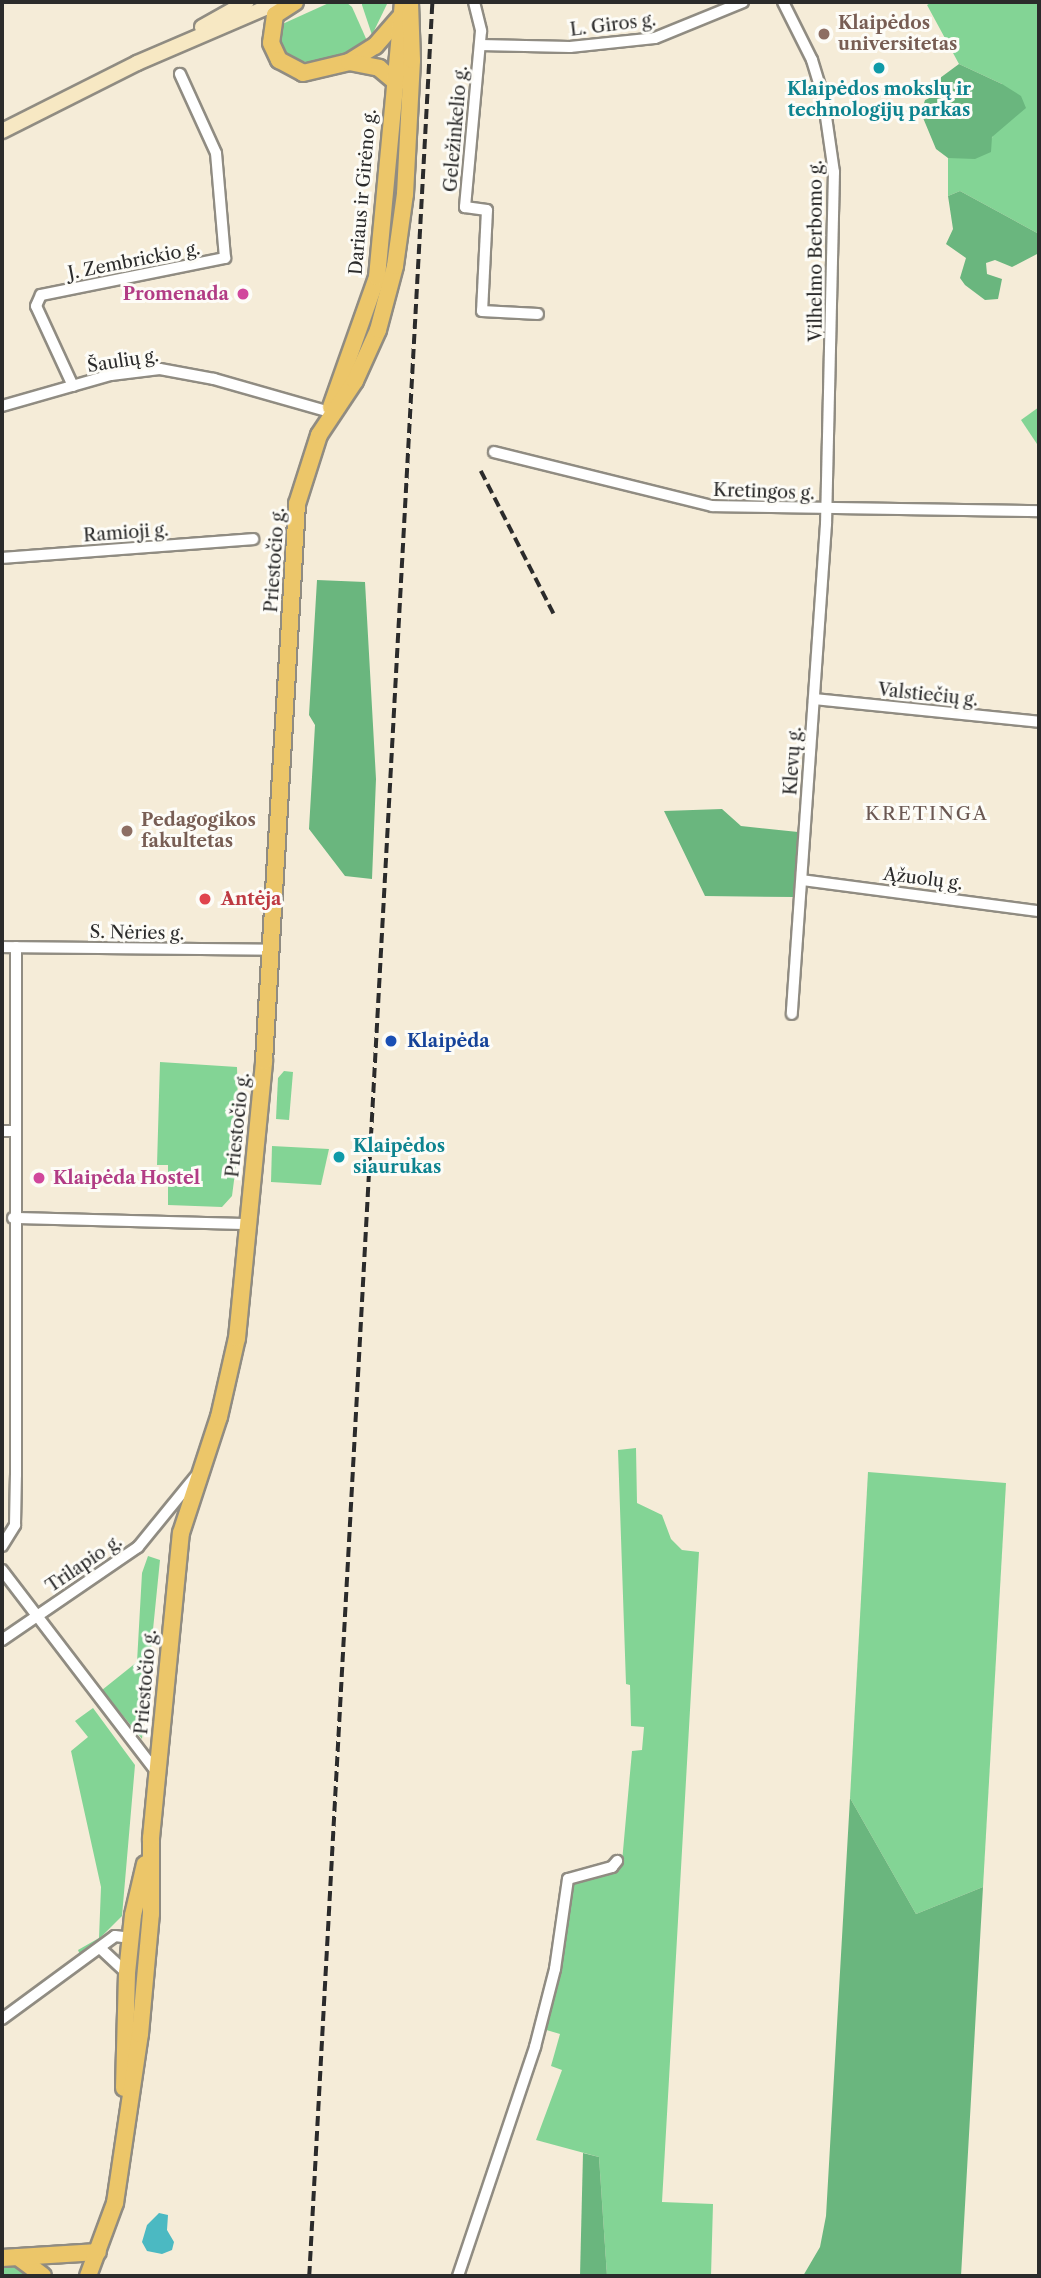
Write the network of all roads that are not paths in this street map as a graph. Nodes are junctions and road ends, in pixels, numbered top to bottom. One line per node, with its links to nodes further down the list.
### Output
1 (247, 2): 12 (main road)
2 (279, 2): 12 (main road)
3 (295, 2): 11 (main road)
4 (403, 2): 9 (main road, Dariaus ir Girėno g.)
5 (410, 2): 15 (main road, Dariaus ir Girėno g.)
6 (474, 2): 10 (street, Geležinkelio g.)
7 (743, 2): 10 (street, L. Giros g.)
8 (783, 2): 22 (street, Vilhelmo Berbomo g.)
9 (400, 18): 11 (main road); 14 (main road, Dariaus ir Girėno g.)
10 (480, 45): 17 (street, Geležinkelio g.)
11 (349, 62): 14 (main road)
12 (137, 63): 16 (main road)
13 (180, 74): 18 (street, J. Zembrickio g.)
14 (393, 78): 15 (main road); 20 (main road, Dariaus ir Girėno g.)
15 (408, 118): 20 (main road, Dariaus ir Girėno g.)
16 (2, 131)
17 (538, 314)
18 (72, 386): 19 (street, Šaulių g.); 20 (street, Šaulių g.)
19 (2, 406)
20 (330, 412): 32 (main road, Priestočio g.)
21 (494, 452): 22 (street, Kretingos g.)
22 (827, 510): 23 (street, Kretingos g.); 26 (street, Klevų g.)
23 (1039, 512)
24 (253, 540): 25 (street, Ramioji g.)
25 (2, 558)
26 (814, 699): 27 (street, Valstiečių g.); 28 (street, Klevų g.)
27 (1039, 722)
28 (802, 880): 29 (street, Ąžuolų g.); 33 (street, Klevų g.)
29 (1039, 911)
30 (2, 947): 31 (street, S. Nėries g.)
31 (16, 947): 32 (street, S. Nėries g.); 35 (street)
32 (271, 950): 37 (main road, Priestočio g.)
33 (792, 1014)
34 (2, 1131): 35 (street)
35 (14, 1131): 36 (street)
36 (13, 1218): 37 (street); 39 (street)
37 (248, 1224): 38 (main road, Priestočio g.)
38 (200, 1471): 41 (street, Trilapio g.); 43 (main road, Priestočio g.)
39 (2, 1546)
40 (2, 1570): 41 (street)
41 (35, 1614): 42 (street, Trilapio g.); 43 (street)
42 (2, 1640)
43 (157, 1774): 44 (main road, Priestočio g.)
44 (151, 1838): 46 (main road, Priestočio g.); 47 (main road, Priestočio g.)
45 (617, 1861): 55 (street)
46 (131, 1938): 47 (main road); 48 (street); 49 (main road, Priestočio g.)
47 (149, 1940): 51 (main road, Priestočio g.)
48 (100, 1948): 49 (street); 50 (street)
49 (127, 1973): 51 (main road, Priestočio g.)
50 (2, 2019)
51 (125, 2133): 53 (main road, Priestočio g.)
52 (9, 2257): 53 (main road); 54 (main road)
53 (93, 2266)
54 (43, 2276)
55 (458, 2276)

